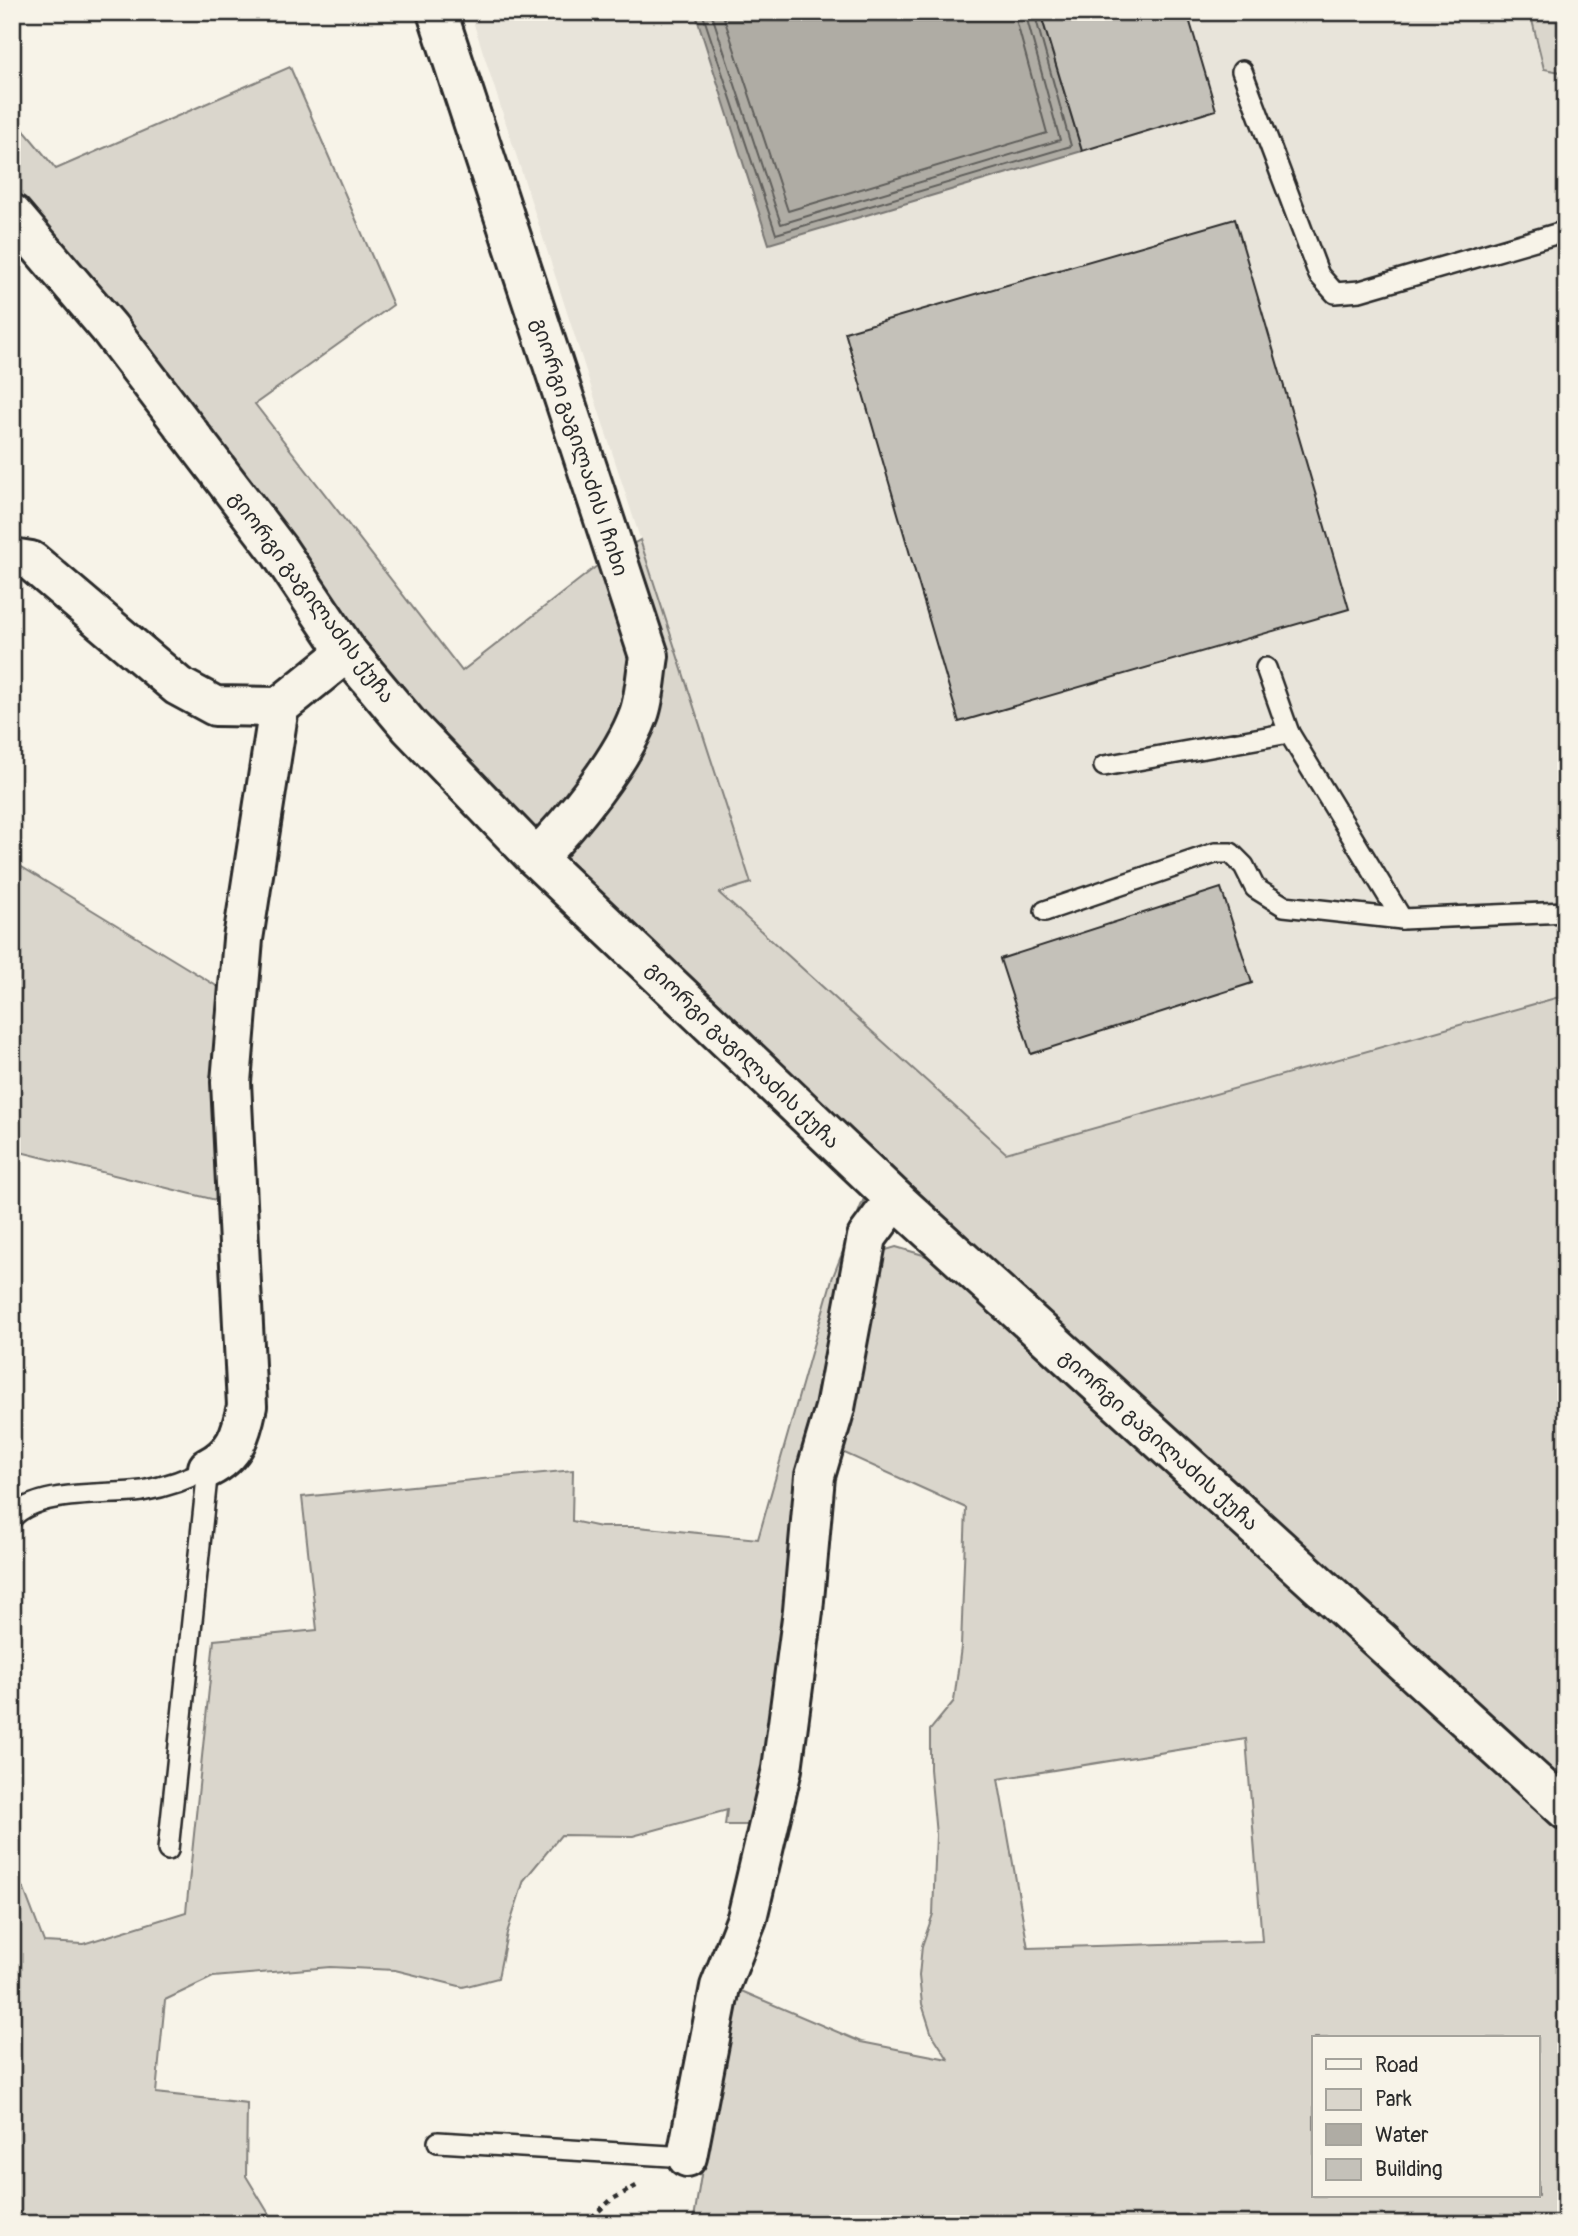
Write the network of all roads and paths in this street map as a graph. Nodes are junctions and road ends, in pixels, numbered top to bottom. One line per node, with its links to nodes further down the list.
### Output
1 (437, 12): 11 (street, გიორგი გაგილაძის I ჩიხი)
2 (1242, 71): 4 (lane)
3 (12, 215): 6 (street, გიორგი გაგილაძის ქუჩა)
4 (1566, 232)
5 (12, 558): 8 (street)
6 (347, 652): 8 (street); 11 (street, გიორგი გაგილაძის ქუჩა)
7 (1266, 668): 9 (lane)
8 (279, 707): 16 (street)
9 (1289, 733): 10 (lane); 14 (lane)
10 (1104, 766)
11 (536, 858): 15 (street, გიორგი გაგილაძის ქუჩა)
12 (1045, 911): 14 (lane)
13 (1566, 912): 14 (lane)
14 (1402, 919)
15 (895, 1199): 18 (street, გიორგი გაგილაძის ქუჩა); 21 (street)
16 (208, 1468): 17 (lane); 19 (lane)
17 (12, 1518)
18 (1566, 1810)
19 (168, 1850)
20 (438, 2141): 21 (lane)
21 (687, 2157): 22 (path)
22 (584, 2224)

